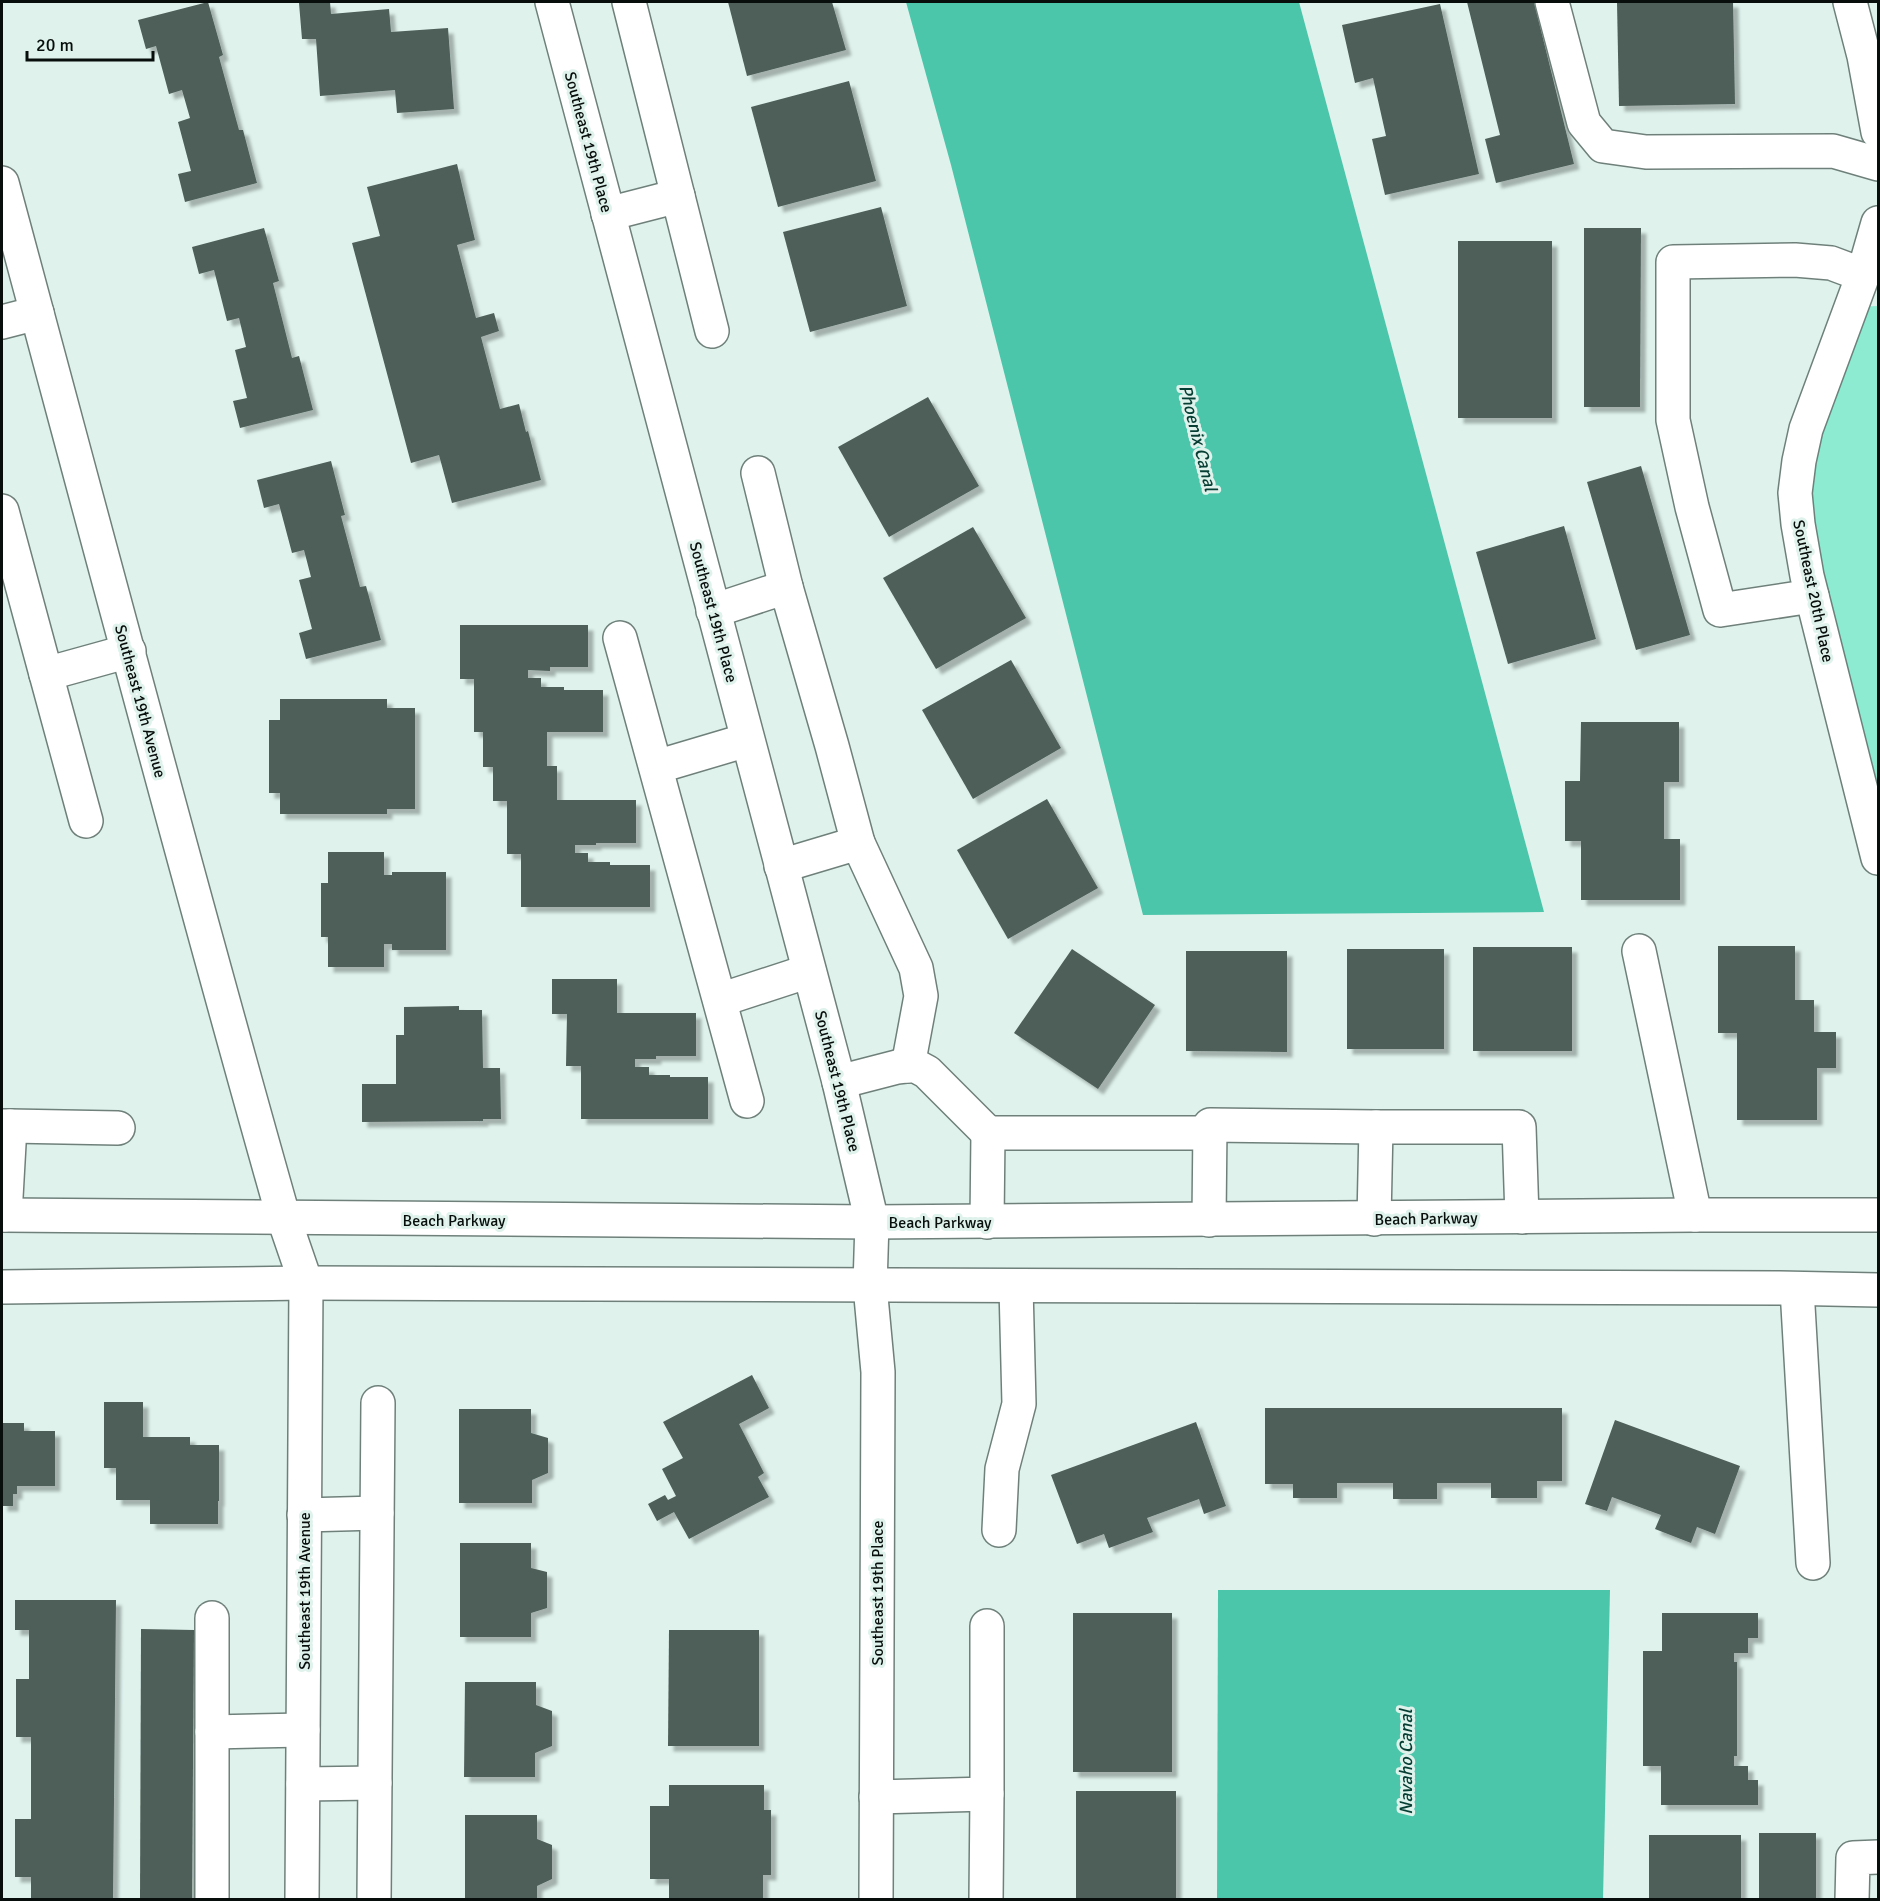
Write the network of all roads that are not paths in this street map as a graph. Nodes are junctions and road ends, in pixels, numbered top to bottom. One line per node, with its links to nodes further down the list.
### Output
1 (552, 2): 9 (street, Southeast 19th Place)
2 (629, 2): 8 (street)
3 (1552, 2): 6 (street)
4 (1850, 2): 5 (street)
5 (1878, 132)
6 (1878, 164)
7 (2, 183): 12 (street, Southeast 19th Avenue)
8 (678, 196): 9 (street); 14 (street)
9 (608, 214): 19 (street, Southeast 19th Place)
10 (1878, 223): 11 (street, Southeast 20th Place)
11 (1863, 275): 18 (street, Southeast 20th Place); 18 (street)
12 (37, 313): 13 (street); 21 (street, Southeast 19th Avenue)
13 (2, 322)
14 (712, 331)
15 (758, 473): 17 (street)
16 (2, 512): 22 (street)
17 (786, 587): 19 (street); 26 (street)
18 (1812, 596): 27 (street, Southeast 20th Place)
19 (713, 611): 23 (street, Southeast 19th Place)
20 (620, 638): 24 (street)
21 (129, 651): 22 (street); 44 (street, Southeast 19th Avenue)
22 (46, 674): 25 (street)
23 (747, 740): 24 (street); 28 (street, Southeast 19th Place)
24 (656, 766): 31 (street)
25 (86, 821)
26 (858, 843): 28 (street); 32 (street)
27 (1878, 858)
28 (782, 866): 30 (street, Southeast 19th Place)
29 (1639, 951): 41 (street)
30 (809, 971): 31 (street); 33 (street, Southeast 19th Place)
31 (720, 1000): 34 (street)
32 (908, 1066): 33 (street); 38 (street)
33 (839, 1082): 47 (street, Southeast 19th Place)
34 (747, 1101)
35 (6, 1126): 37 (street); 40 (street)
36 (1376, 1127): 39 (street); 43 (street); 45 (street)
37 (118, 1128)
38 (988, 1133): 39 (street); 48 (street)
39 (1210, 1133): 46 (street)
40 (3, 1215): 44 (street, Beach Parkway)
41 (1695, 1215): 42 (street, Beach Parkway); 43 (street, Beach Parkway)
42 (1878, 1215)
43 (1522, 1217): 45 (street, Beach Parkway)
44 (284, 1219): 47 (street, Beach Parkway); 49 (street, Southeast 19th Avenue)
45 (1374, 1219): 46 (street, Beach Parkway)
46 (1209, 1220): 48 (street, Beach Parkway)
47 (872, 1222): 48 (street, Beach Parkway); 50 (street, Southeast 19th Place)
48 (987, 1222)
49 (306, 1283): 50 (street); 51 (street); 57 (street, Southeast 19th Avenue)
50 (870, 1286): 52 (street); 67 (street, Southeast 19th Place)
51 (2, 1287)
52 (1016, 1287): 53 (street); 58 (street)
53 (1797, 1289): 54 (street); 59 (street)
54 (1878, 1290)
55 (378, 1404): 56 (street)
56 (377, 1513): 57 (street); 64 (street)
57 (304, 1515): 62 (street, Southeast 19th Avenue)
58 (999, 1530)
59 (1813, 1563)
60 (212, 1618): 63 (street)
61 (987, 1626): 66 (street)
62 (303, 1730): 63 (street); 65 (street, Southeast 19th Avenue)
63 (213, 1732): 69 (street)
64 (375, 1783): 65 (street); 71 (street)
65 (303, 1784): 70 (street, Southeast 19th Avenue)
66 (987, 1794): 67 (street); 73 (street)
67 (876, 1797): 72 (street, Southeast 19th Place)
68 (1878, 1857): 74 (street)
69 (213, 1899)
70 (302, 1899)
71 (374, 1899)
72 (876, 1899)
73 (986, 1899)
74 (1852, 1899)

